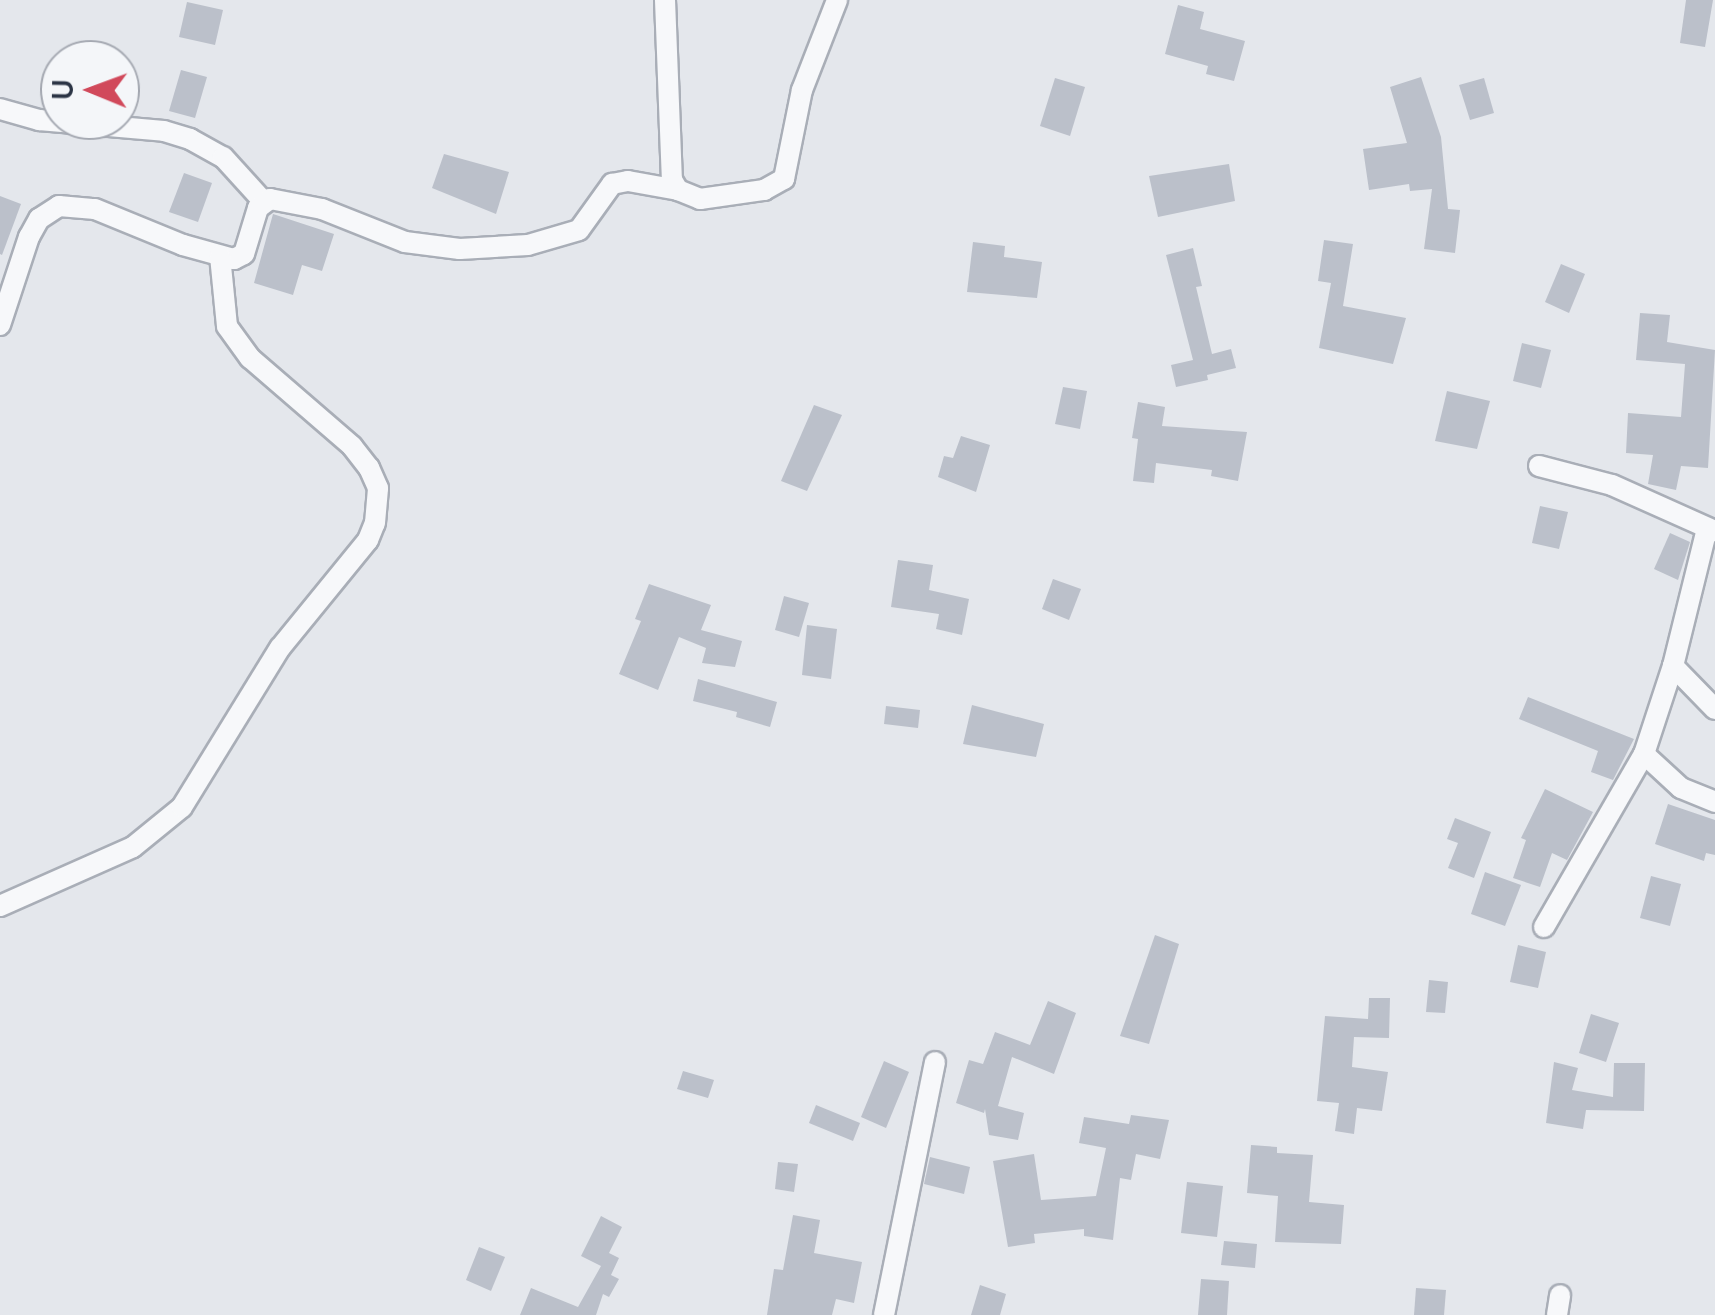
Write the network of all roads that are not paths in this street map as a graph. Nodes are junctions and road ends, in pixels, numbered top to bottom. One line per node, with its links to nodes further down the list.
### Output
1 (665, 0): 4 (street)
2 (838, 0): 4 (street)
3 (0, 109): 5 (street)
4 (678, 190): 5 (street)
5 (264, 202): 6 (street)
6 (220, 256): 7 (street); 14 (street)
7 (0, 325)
8 (1539, 466): 9 (street)
9 (1711, 530): 10 (street)
10 (1672, 666): 11 (street); 12 (street)
11 (1715, 708)
12 (1644, 754): 13 (street); 15 (street)
13 (1715, 802)
14 (0, 906)
15 (1544, 926)
16 (935, 1062): 17 (street)
17 (884, 1315)

